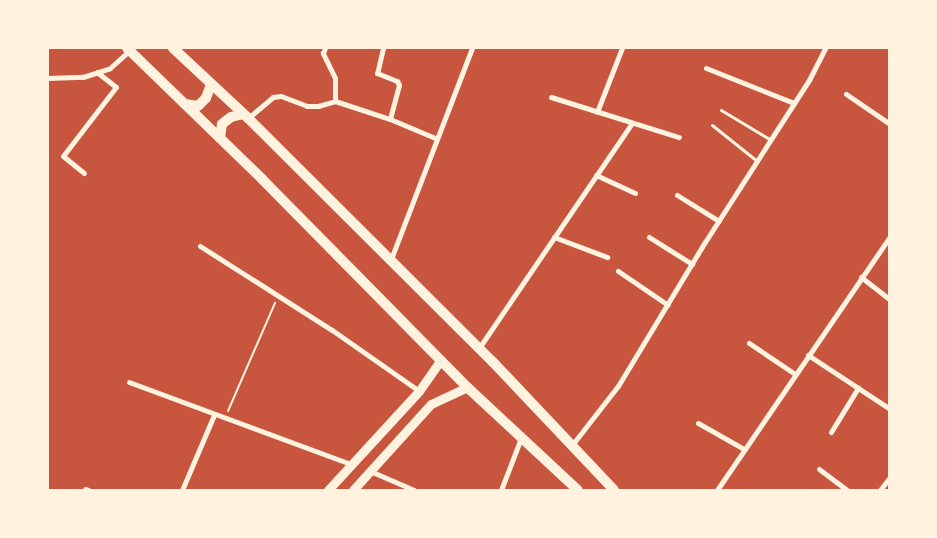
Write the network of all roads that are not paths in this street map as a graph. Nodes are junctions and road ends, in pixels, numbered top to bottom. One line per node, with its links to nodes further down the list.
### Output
1 (173, 48): 11 (main road)
2 (325, 48): 14 (street)
3 (383, 48): 20 (street)
4 (472, 48): 26 (street)
5 (622, 48): 18 (street)
6 (825, 48): 15 (street)
7 (129, 49): 9 (street); 16 (main road)
8 (706, 68): 15 (street)
9 (97, 72): 10 (street); 29 (street)
10 (48, 78)
11 (211, 84): 16 (main road); 19 (main road)
12 (846, 94): 23 (street)
13 (551, 96): 18 (street)
14 (335, 101): 19 (street); 20 (street)
15 (794, 103): 27 (street)
16 (186, 104): 25 (main road)
17 (721, 110): 27 (lane)
18 (597, 112): 21 (street)
19 (245, 116): 25 (main road); 39 (main road)
20 (390, 119): 26 (street)
21 (632, 122): 24 (street); 30 (street)
22 (712, 124): 28 (lane)
23 (890, 124)
24 (679, 137)
25 (220, 138): 48 (main road)
26 (435, 138): 39 (street)
27 (771, 140): 28 (street)
28 (757, 162): 33 (street)
29 (84, 173)
30 (596, 175): 31 (street); 35 (street)
31 (635, 193)
32 (676, 195): 33 (street)
33 (719, 221): 40 (street)
34 (890, 236): 42 (street)
35 (554, 237): 38 (street); 46 (street)
36 (649, 238): 40 (street)
37 (200, 246): 53 (street)
38 (607, 257)
39 (391, 260): 46 (main road)
40 (692, 264): 44 (street)
41 (618, 271): 44 (street)
42 (861, 277): 43 (street); 47 (street)
43 (890, 300)
44 (668, 304): 59 (street)
45 (749, 343): 49 (street)
46 (479, 348): 59 (main road)
47 (808, 355): 49 (street); 52 (street)
48 (441, 360): 51 (main road); 53 (street)
49 (795, 374): 60 (street)
50 (129, 382): 55 (street)
51 (467, 387): 58 (main road); 63 (street)
52 (858, 388): 54 (street); 57 (street)
53 (419, 391): 61 (street)
54 (890, 409)
55 (214, 415): 61 (street); 65 (street)
56 (698, 423): 60 (street)
57 (831, 432)
58 (521, 438): 69 (street); 70 (main road)
59 (571, 447): 71 (main road)
60 (744, 449): 72 (street)
61 (352, 465): 66 (street)
62 (819, 469): 73 (street)
63 (370, 471): 67 (street); 68 (street)
64 (890, 476): 74 (street)
65 (182, 490)
66 (328, 490)
67 (353, 490)
68 (414, 490)
69 (501, 490)
70 (578, 490)
71 (614, 490)
72 (717, 490)
73 (847, 490)
74 (880, 490)

